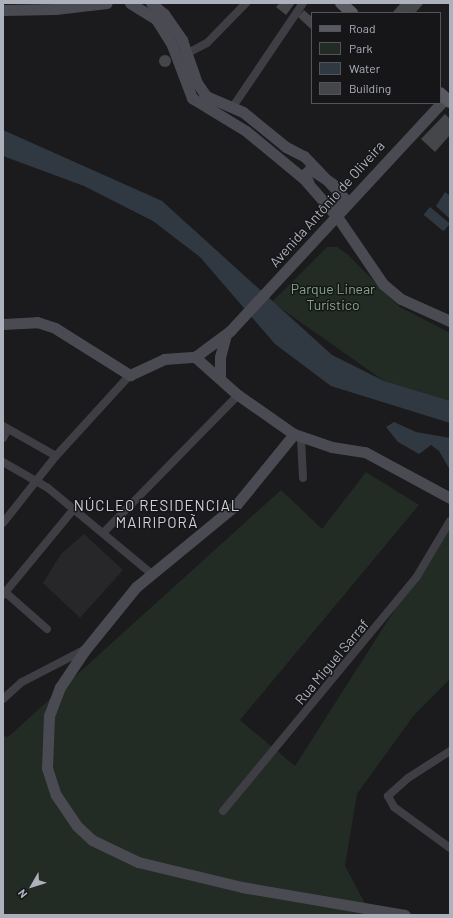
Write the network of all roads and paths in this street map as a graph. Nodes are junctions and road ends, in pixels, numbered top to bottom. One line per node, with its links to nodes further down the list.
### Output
1 (107, 3): 7 (street)
2 (130, 3): 15 (street)
3 (151, 3): 9 (street)
4 (246, 3): 9 (street)
5 (303, 3): 11 (street)
6 (341, 3): 8 (main road)
7 (3, 10)
8 (351, 12)
9 (188, 54): 11 (street)
10 (439, 104): 13 (street, Avenida Antônio de Oliveira)
11 (232, 108): 12 (street)
12 (304, 156): 13 (street); 14 (street)
13 (367, 181): 16 (street, Avenida Antônio de Oliveira)
14 (333, 184): 15 (street); 15 (street)
15 (310, 186): 16 (street)
16 (338, 218): 17 (street); 19 (street, Avenida Antônio de Oliveira)
17 (450, 322)
18 (3, 324): 21 (street)
19 (228, 333): 20 (street, Avenida Antônio de Oliveira); 22 (street, Avenida Antônio de Oliveira)
20 (195, 357): 21 (street); 22 (street)
21 (130, 375): 27 (street)
22 (220, 376): 23 (street)
23 (238, 395): 25 (street); 35 (street)
24 (6, 428): 26 (street); 27 (street)
25 (298, 436): 29 (street); 31 (street); 36 (street)
26 (3, 438)
27 (56, 456): 30 (street)
28 (3, 462): 30 (street)
29 (303, 478)
30 (37, 480): 32 (street); 34 (street)
31 (450, 498)
32 (74, 509): 35 (street); 37 (street)
33 (450, 522): 42 (street, Rua Miguel Sarraf)
34 (3, 523)
35 (103, 533): 36 (street)
36 (152, 574): 39 (street)
37 (4, 594): 38 (street)
38 (47, 630)
39 (85, 650): 40 (street); 44 (street)
40 (3, 699)
41 (450, 751): 43 (street)
42 (223, 811)
43 (450, 848)
44 (405, 915)

